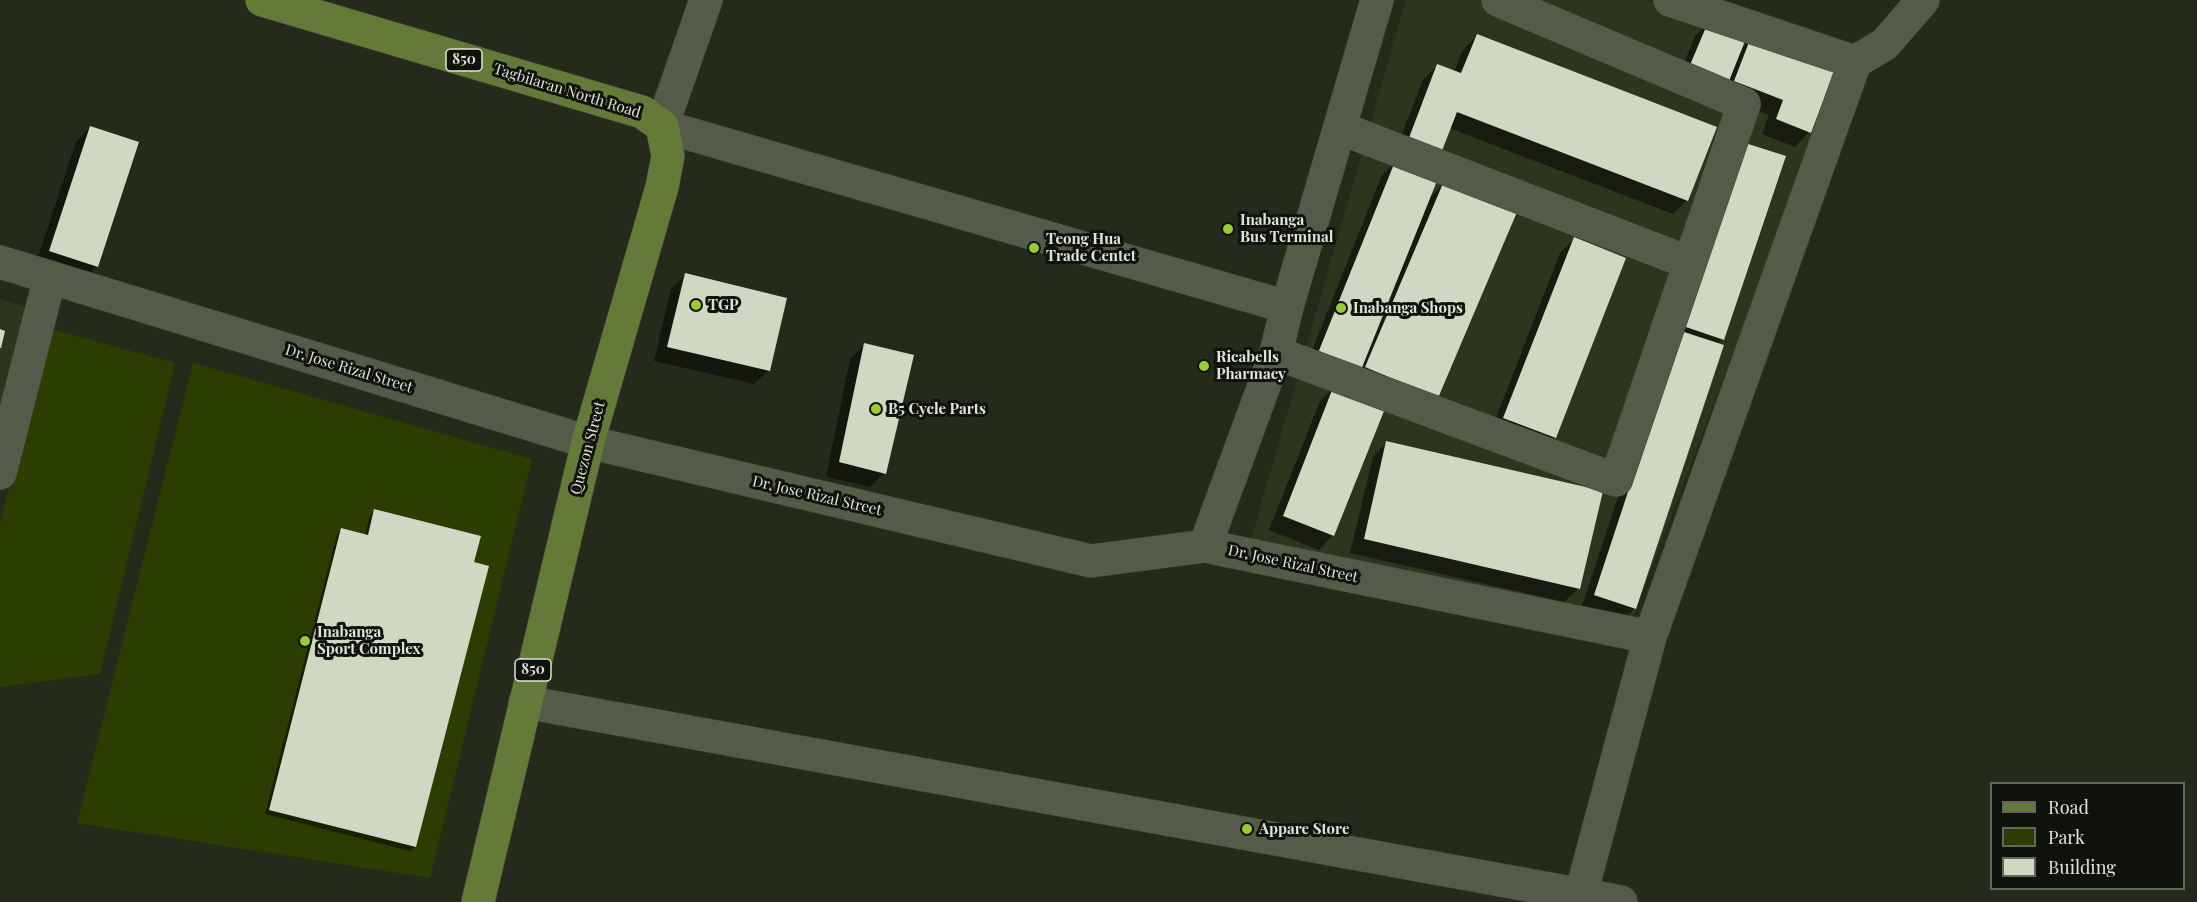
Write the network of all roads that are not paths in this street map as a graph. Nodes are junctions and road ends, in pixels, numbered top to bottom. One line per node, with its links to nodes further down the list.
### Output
1 (262, 0): 8 (main road, Tagbilaran North Road / 850)
2 (706, 0): 8 (street)
3 (1377, 0): 9 (street)
4 (1498, 0): 11 (street)
5 (1671, 0): 7 (street)
6 (1923, 0): 7 (street)
7 (1855, 62): 18 (street)
8 (662, 126): 13 (street); 15 (main road, Quezon Street / 850)
9 (1340, 128): 11 (street); 13 (street)
10 (0, 262): 12 (street, Dr. Jose Rizal Street)
11 (1690, 263): 14 (street)
12 (50, 277): 15 (street, Dr. Jose Rizal Street); 16 (street)
13 (1287, 307): 14 (street)
14 (1276, 353): 17 (street)
15 (588, 442): 17 (street, Dr. Jose Rizal Street); 19 (main road, Quezon Street / 850)
16 (0, 473)
17 (1205, 546): 18 (street, Dr. Jose Rizal Street)
18 (1650, 637): 20 (street)
19 (525, 702): 20 (street); 21 (main road, Quezon Street / 850)
20 (1581, 894): 22 (street)
21 (478, 900)
22 (1621, 902)

